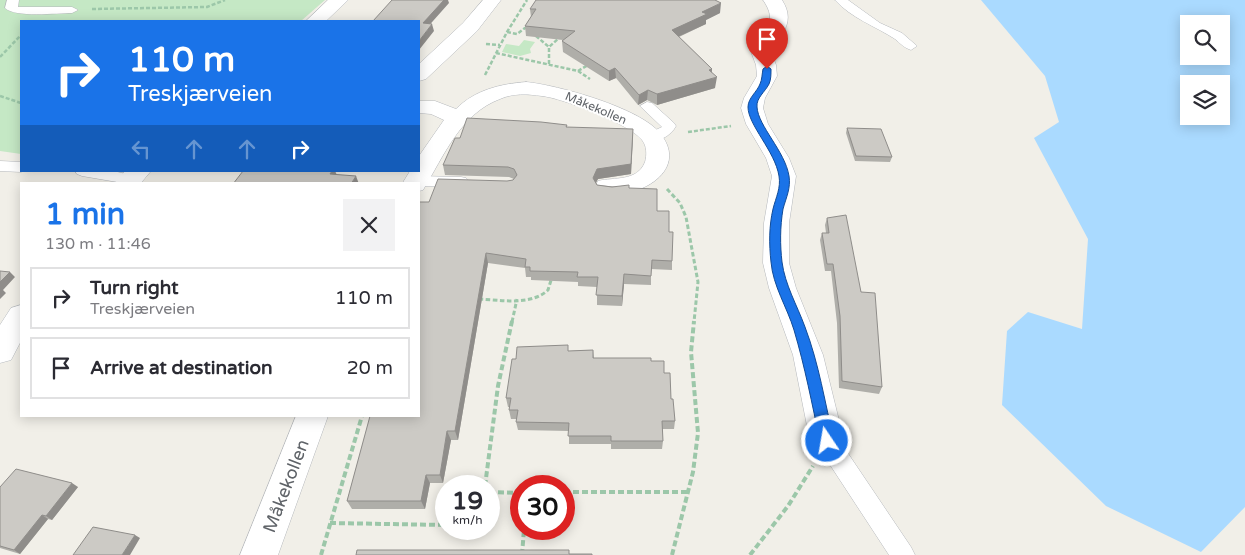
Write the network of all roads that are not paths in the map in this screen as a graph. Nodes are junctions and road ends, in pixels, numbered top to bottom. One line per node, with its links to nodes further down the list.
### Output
1 (339, 0): 7 (street)
2 (492, 0): 9 (street)
3 (772, 0): 25 (street)
4 (841, 0): 8 (lane)
5 (8, 6): 6 (lane)
6 (72, 10)
7 (316, 20)
8 (911, 46)
9 (420, 74)
10 (647, 106): 13 (lane)
11 (420, 107): 12 (street)
12 (458, 119): 13 (street, Måkekollen); 17 (street, Måkekollen)
13 (654, 140): 21 (street)
14 (0, 166): 15 (lane)
15 (20, 167)
16 (89, 172): 19 (lane)
17 (420, 172)
18 (419, 173): 20 (lane, Måkekollen)
19 (132, 178)
20 (472, 182)
21 (608, 187)
22 (20, 318): 23 (street)
23 (0, 351)
24 (312, 417): 26 (street, Måkekollen)
25 (827, 441): 27 (lane)
26 (259, 555)
27 (903, 555)

